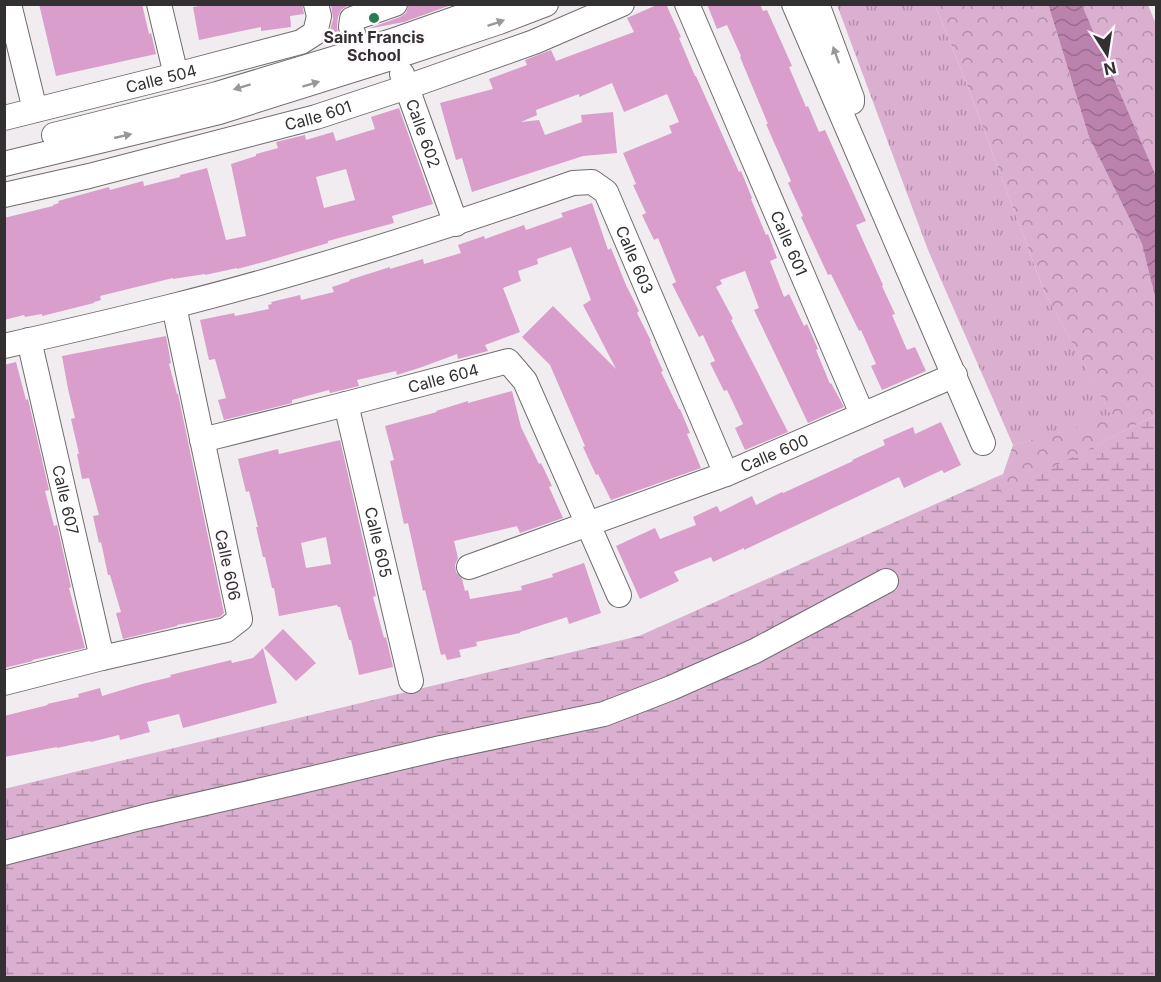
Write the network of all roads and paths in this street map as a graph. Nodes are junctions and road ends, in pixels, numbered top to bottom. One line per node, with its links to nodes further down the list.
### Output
1 (9, 4): 16 (street)
2 (159, 4): 14 (street)
3 (316, 4): 14 (street, Calle 504)
4 (395, 4): 11 (street)
5 (497, 4): 12 (street)
6 (546, 4): 12 (street, one-way to 6)
7 (622, 4): 15 (street, Calle 601)
8 (687, 4): 30 (street, Calle 601)
9 (794, 4): 18 (street)
10 (817, 4): 18 (street, one-way to 10)
11 (350, 12): 13 (street)
12 (395, 49): 13 (street); 15 (street, Calle 602)
13 (361, 59): 19 (street)
14 (176, 75): 16 (street, Calle 504)
15 (407, 87): 22 (street, Calle 601); 24 (street, Calle 602)
16 (35, 110): 17 (street, Calle 504)
17 (4, 118)
18 (850, 132): 28 (street)
19 (80, 138): 20 (street); 21 (street); 22 (street)
20 (4, 147)
21 (4, 164)
22 (89, 176): 23 (street, Calle 601)
23 (4, 195)
24 (456, 224): 25 (street); 33 (street, Calle 603)
25 (174, 306): 26 (street); 31 (street, Calle 606)
26 (30, 340): 27 (street); 38 (street, Calle 607)
27 (4, 346)
28 (955, 375): 30 (street, Calle 600); 32 (street)
29 (346, 404): 31 (street, Calle 604); 34 (street, Calle 604); 39 (street, Calle 605)
30 (862, 414): 33 (street, Calle 600)
31 (202, 440): 38 (street, Calle 606)
32 (983, 443)
33 (726, 474): 34 (street, Calle 600)
34 (589, 525): 35 (street, Calle 600); 37 (street)
35 (469, 567)
36 (886, 580): 41 (street)
37 (619, 595)
38 (102, 658): 40 (street, Calle 606)
39 (411, 681)
40 (4, 683)
41 (4, 853)

